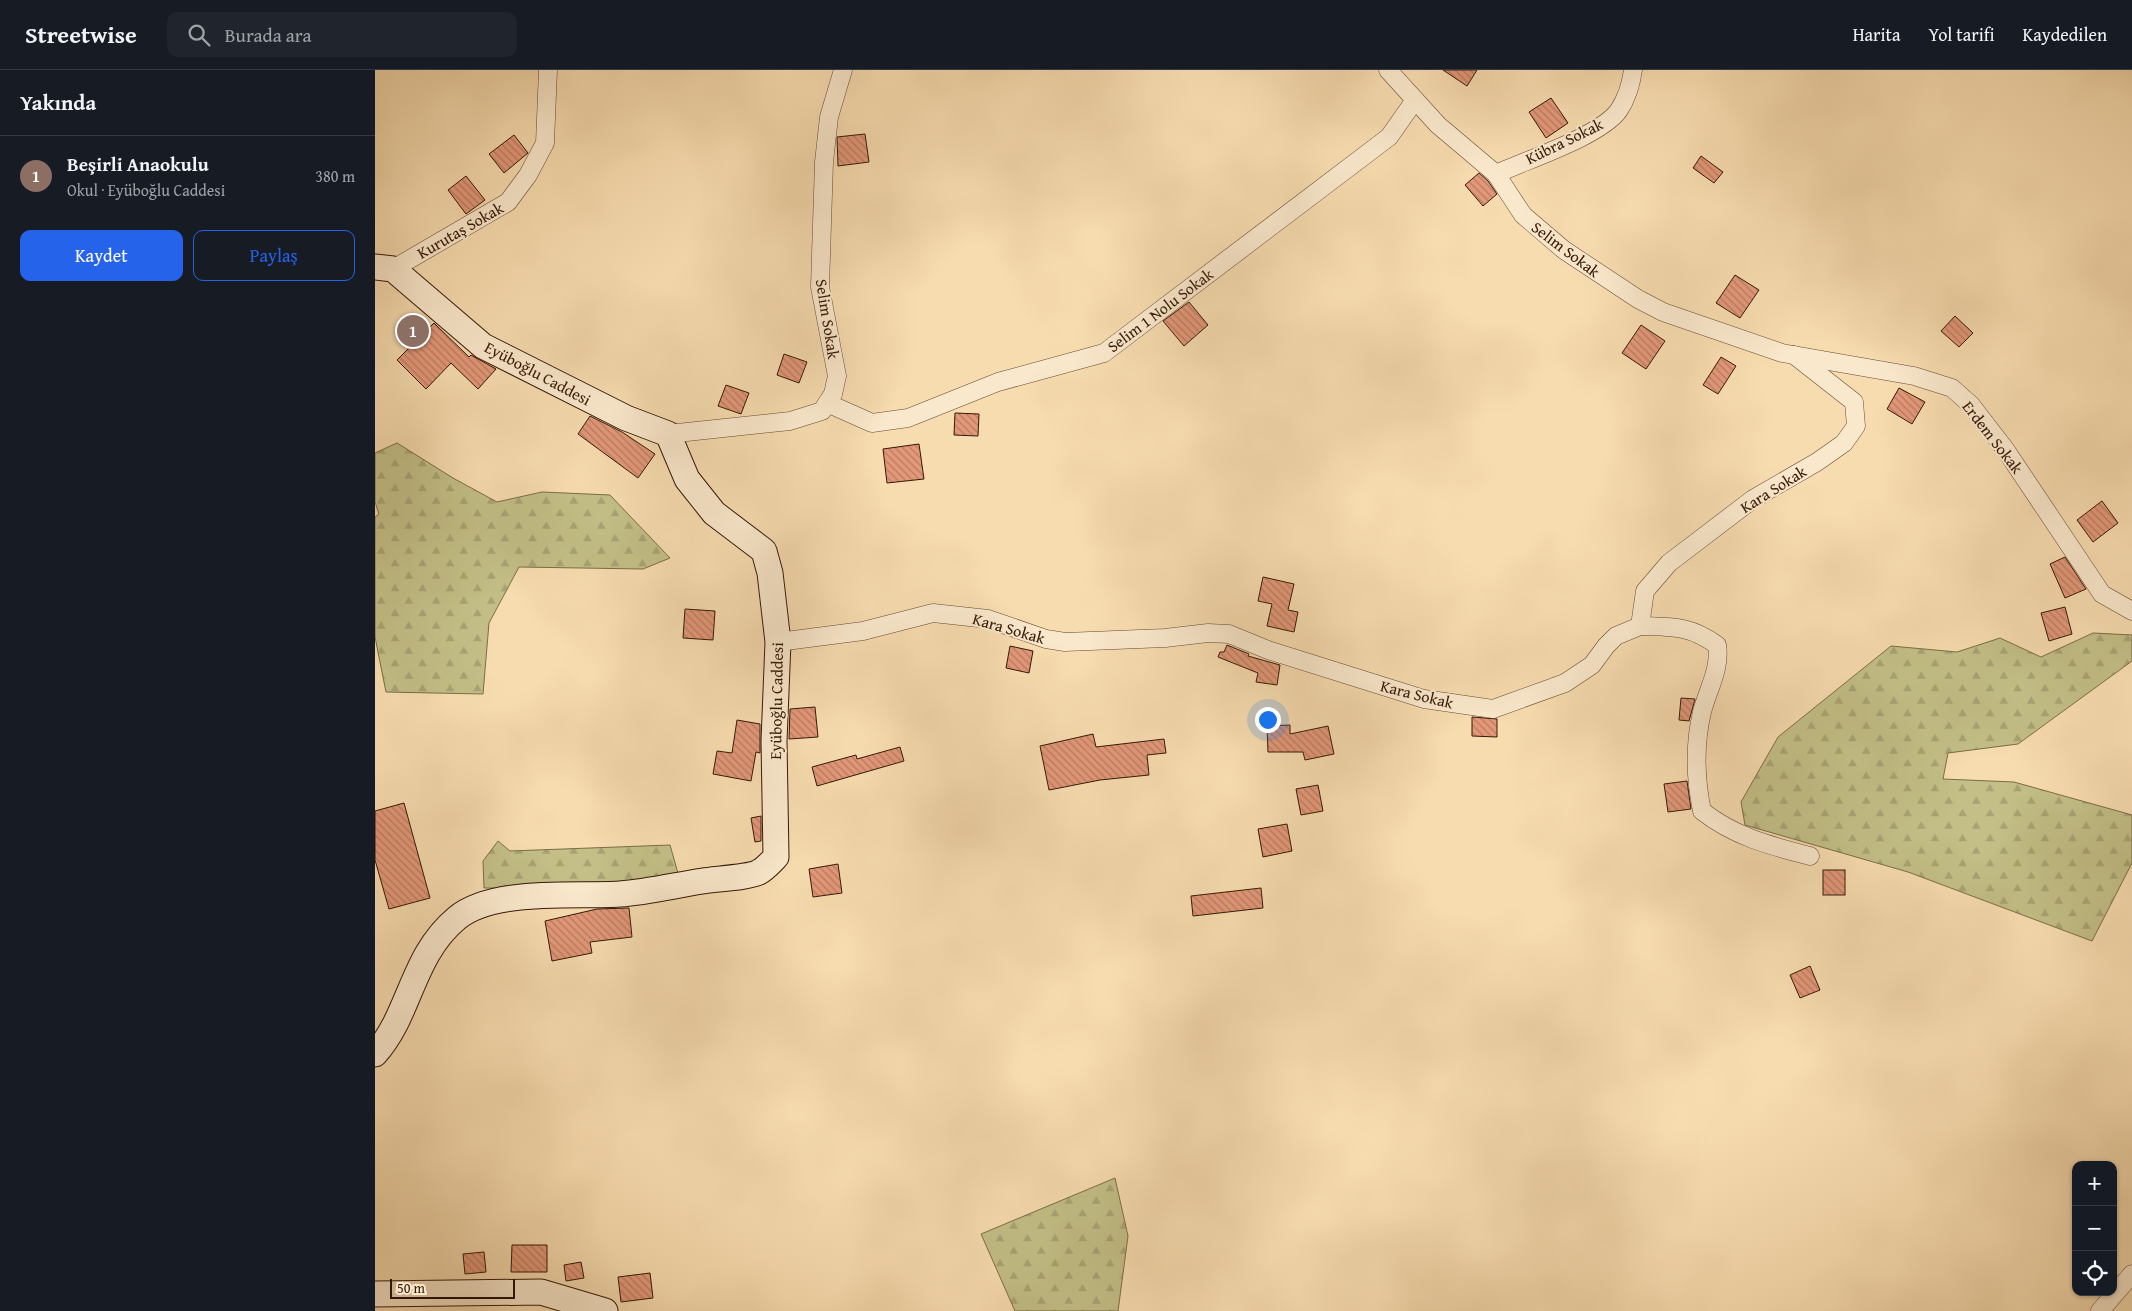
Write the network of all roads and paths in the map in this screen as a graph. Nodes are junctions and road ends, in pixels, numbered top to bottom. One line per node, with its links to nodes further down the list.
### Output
1 (548, 70): 7 (street, Kurutaş Sokak)
2 (843, 70): 9 (street, Selim Sokak)
3 (1388, 70): 5 (street, Selim Sokak)
4 (1633, 70): 6 (street, Kübra Sokak)
5 (1415, 100): 6 (street, Selim Sokak); 9 (street, Selim 1 Nolu Sokak)
6 (1496, 174): 8 (street, Selim Sokak)
7 (384, 268): 10 (street, Eyüboğlu Caddesi)
8 (1794, 355): 11 (street, Erdem Sokak); 12 (street, Kara Sokak)
9 (827, 403): 10 (street)
10 (668, 434): 13 (street, Eyüboğlu Caddesi)
11 (2132, 612)
12 (1640, 626): 13 (street, Kara Sokak); 14 (street)
13 (778, 642): 15 (street, Eyüboğlu Caddesi)
14 (1810, 856)
15 (375, 1054)
16 (2132, 1274): 19 (street)
17 (375, 1294): 18 (street)
18 (605, 1311)
19 (2100, 1311)

